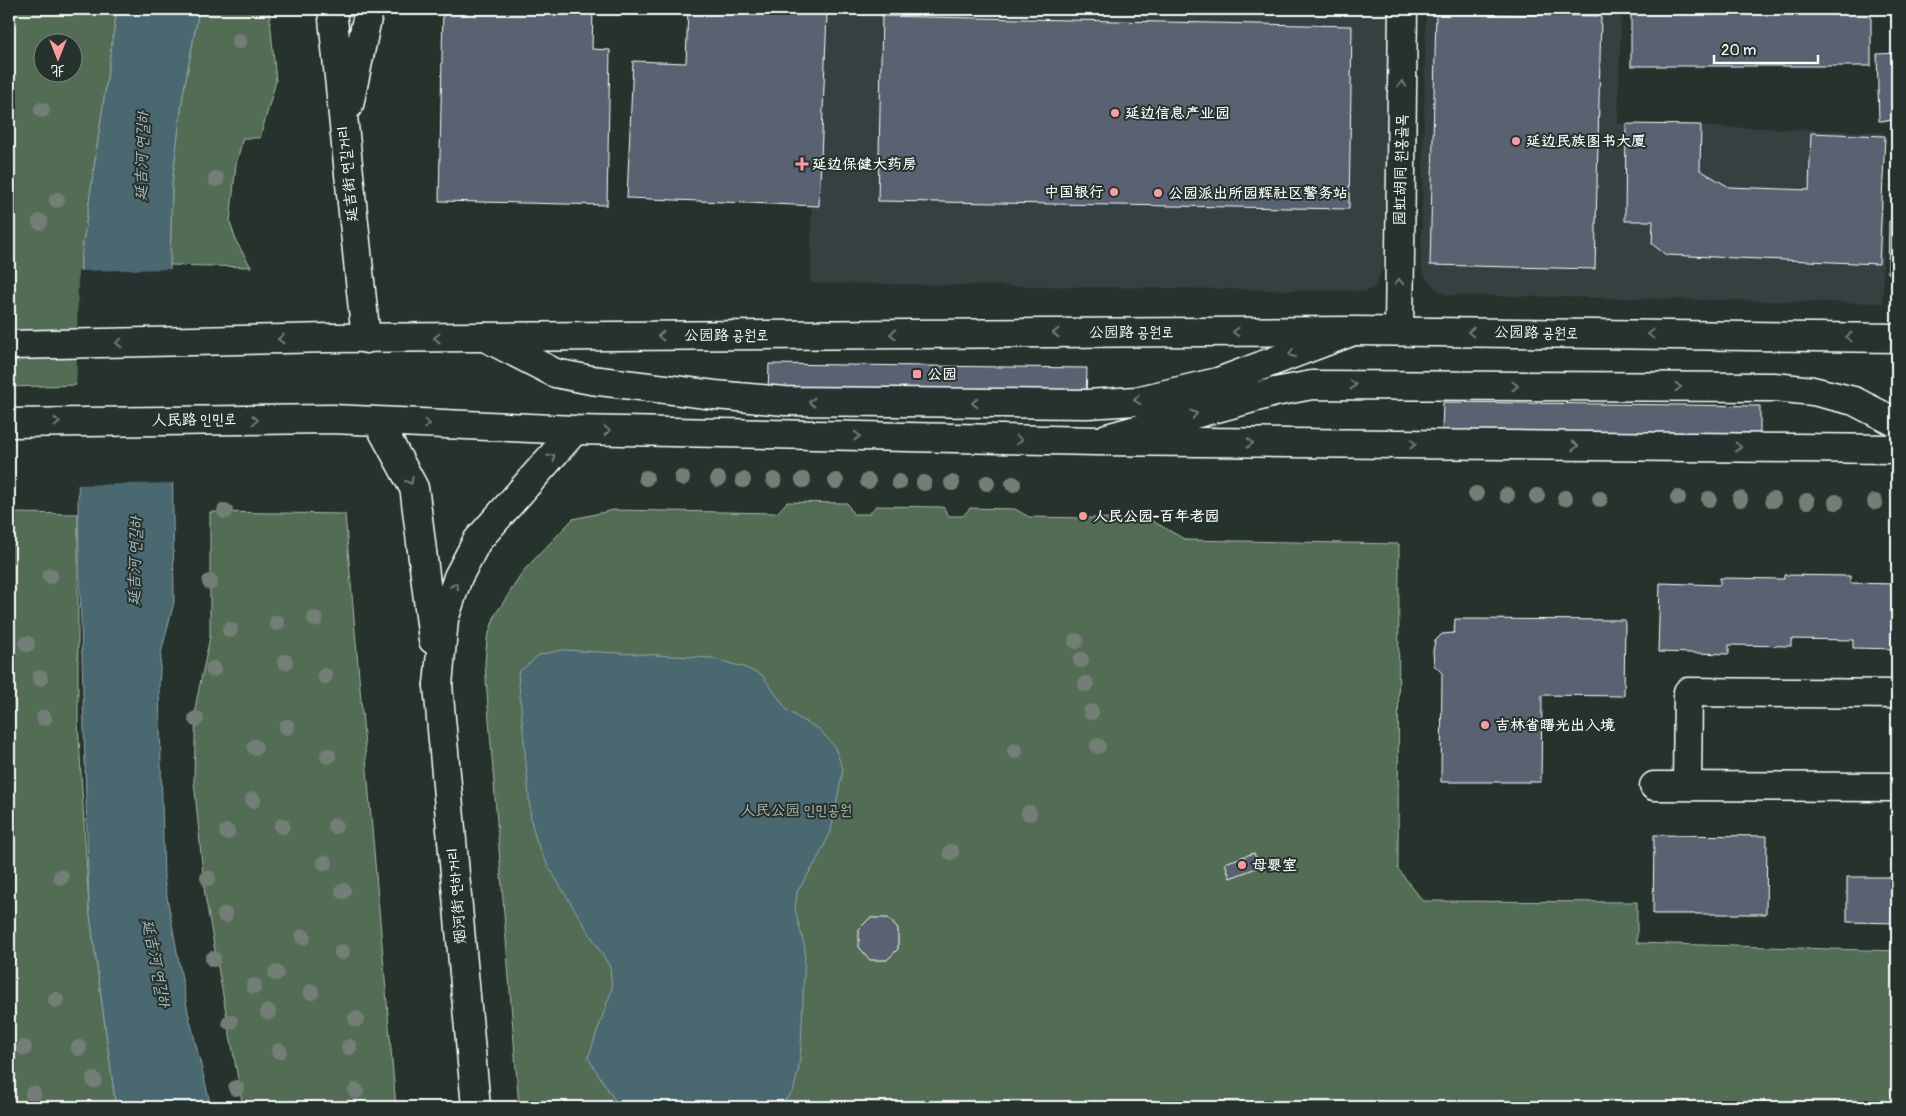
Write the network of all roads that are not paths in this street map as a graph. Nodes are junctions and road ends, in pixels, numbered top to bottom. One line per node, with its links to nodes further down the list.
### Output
1 (332, 9): 4 (main road, 延吉街 연길거리)
2 (369, 9): 4 (main road)
3 (1403, 9): 6 (main road, 园虹胡同 원홍골목, one-way to 3)
4 (343, 132): 9 (main road, 延吉街 연길거리)
5 (1354, 331): 6 (main road, 公园路 공원로); 7 (main road, 公园路 공원로, one-way to 7); 7 (main road, one-way to 7)
6 (1399, 331): 8 (main road, 公园路 공원로, one-way to 6)
7 (485, 337): 9 (main road, 公园路 공원로, one-way to 9)
8 (1897, 338)
9 (366, 339): 10 (main road, one-way to 10)
10 (9, 345)
11 (378, 422): 12 (main road, 人民路 인민로, one-way to 11); 14 (main road, one-way to 14); 17 (main road, one-way to 17)
12 (9, 423)
13 (1897, 423): 15 (main road, one-way to 13)
14 (575, 430): 15 (main road, one-way to 15); 17 (main road, one-way to 14)
15 (1096, 441): 16 (main road, one-way to 16)
16 (1897, 448)
17 (438, 685): 22 (main road, 烟河街 연하거리)
18 (1897, 694): 20 (main road)
19 (1654, 786): 20 (main road)
20 (1687, 786): 21 (main road)
21 (1897, 787)
22 (476, 1107)

